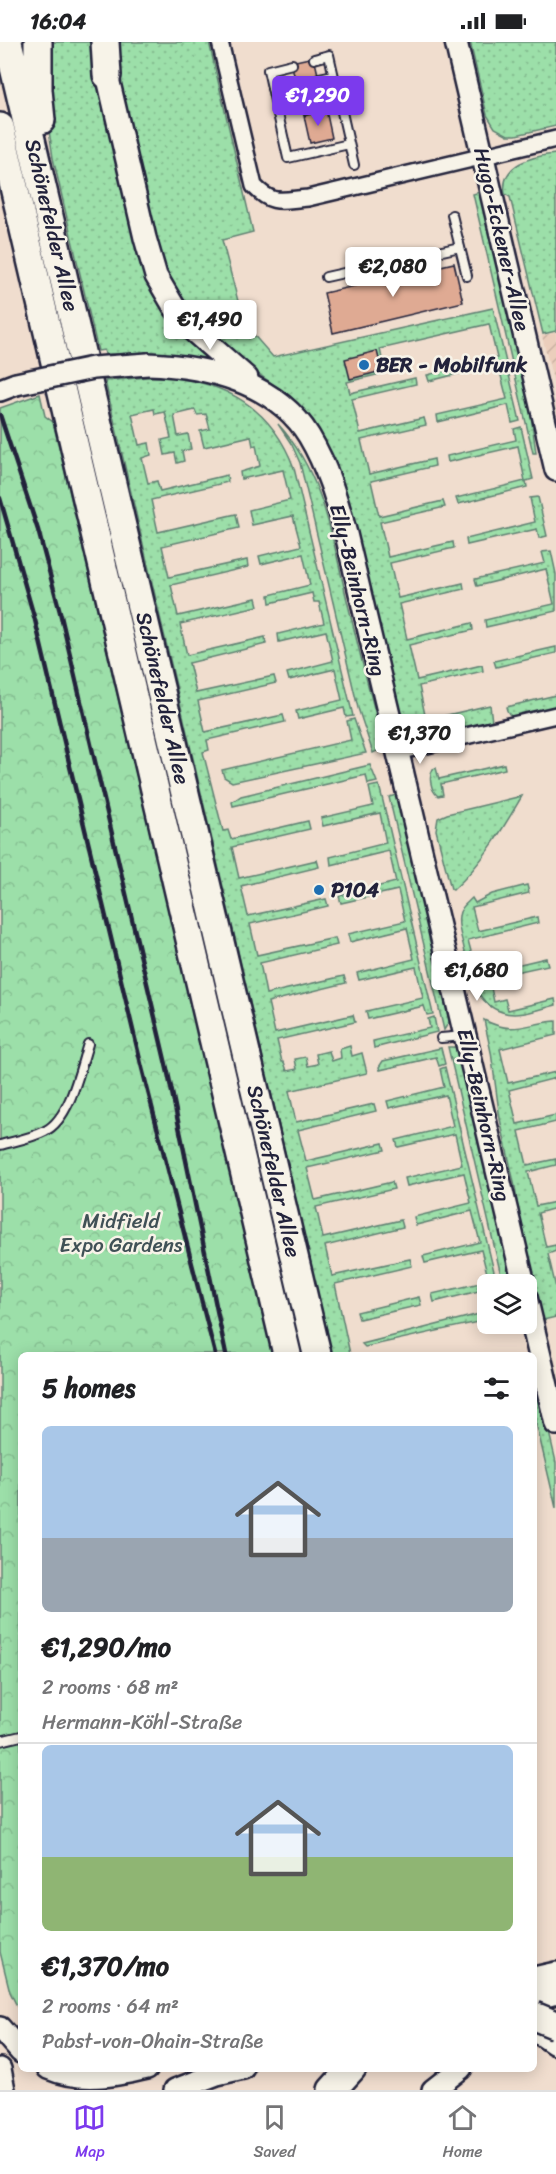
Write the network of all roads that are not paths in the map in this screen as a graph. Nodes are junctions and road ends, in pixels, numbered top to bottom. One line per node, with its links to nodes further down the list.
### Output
1 (9, 42): 20 (highway, Schönefelder Allee)
2 (38, 42): 20 (highway)
3 (99, 42): 9 (street)
4 (105, 42): 9 (highway)
5 (219, 42): 17 (street)
6 (456, 42): 17 (street, Hugo-Eckener-Allee)
7 (314, 59): 10 (lane)
8 (292, 64): 13 (lane)
9 (107, 75): 25 (street)
10 (333, 75): 11 (lane); 16 (lane)
11 (319, 78)
12 (297, 84): 13 (lane)
13 (272, 89): 16 (lane)
14 (0, 127): 35 (highway, Schönefelder Allee)
15 (556, 139): 17 (street)
16 (349, 144): 18 (lane)
17 (482, 156): 26 (street, Hugo-Eckener-Allee)
18 (354, 165)
19 (452, 215): 21 (lane)
20 (52, 228): 36 (highway, Schönefelder Allee)
21 (460, 247): 22 (lane); 23 (lane)
22 (467, 276)
23 (326, 277)
24 (0, 390): 25 (street, Elly-Beinhorn-Ring, bridge)
25 (261, 390): 28 (street, Elly-Beinhorn-Ring)
26 (556, 470)
27 (556, 716): 28 (street)
28 (397, 752): 29 (street, Elly-Beinhorn-Ring)
29 (465, 1035): 30 (lane); 33 (street, Elly-Beinhorn-Ring)
30 (441, 1038)
31 (88, 1044): 32 (lane)
32 (0, 1145)
33 (522, 1274)
34 (533, 1334): 37 (street)
35 (287, 1352)
36 (317, 1352)
37 (556, 1424)
38 (18, 1737): 39 (lane)
39 (0, 1741)
40 (556, 1973): 41 (street)
41 (537, 1977)
42 (556, 1993): 43 (street)
43 (537, 1998)
44 (537, 2017): 45 (highway, bridge)
45 (556, 2025)
46 (0, 2028): 49 (street)
47 (537, 2028): 48 (highway)
48 (556, 2041)
49 (18, 2049)
50 (0, 2069): 56 (street)
51 (64, 2072): 52 (street)
52 (129, 2072)
53 (226, 2072): 57 (street)
54 (348, 2072): 58 (highway)
55 (456, 2072): 59 (street)
56 (4, 2090)
57 (175, 2090)
58 (332, 2090)
59 (433, 2090)

